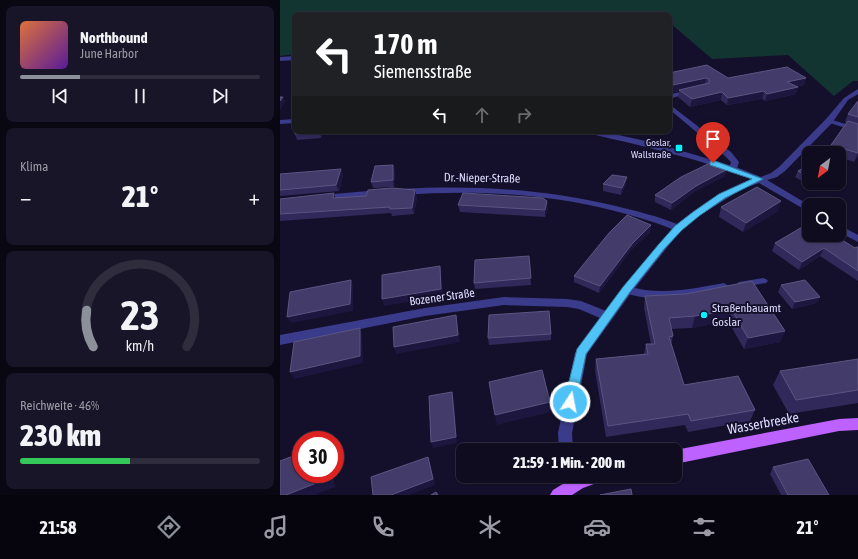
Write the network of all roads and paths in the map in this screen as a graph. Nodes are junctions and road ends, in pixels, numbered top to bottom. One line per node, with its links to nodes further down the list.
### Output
1 (292, 58): 2 (street)
2 (280, 59)
3 (699, 90): 5 (lane)
4 (858, 91): 8 (street)
5 (672, 96)
6 (672, 108): 12 (lane)
7 (292, 121): 9 (street)
8 (829, 121): 10 (lane); 13 (street)
9 (280, 122)
10 (858, 130)
11 (603, 134): 12 (street)
12 (734, 169): 13 (street)
13 (759, 179): 15 (street); 16 (street)
14 (316, 198): 16 (street, Dr.-Nieper-Straße)
15 (802, 206)
16 (678, 228): 20 (street)
17 (846, 232): 18 (street)
18 (858, 239)
19 (763, 281): 20 (lane)
20 (627, 290): 21 (street)
21 (607, 316): 22 (street, Bozener Straße); 24 (street)
22 (280, 340)
23 (858, 424): 25 (main road, Wasserbreeke)
24 (566, 443)
25 (682, 455)
26 (573, 483): 27 (main road)
27 (558, 495)

